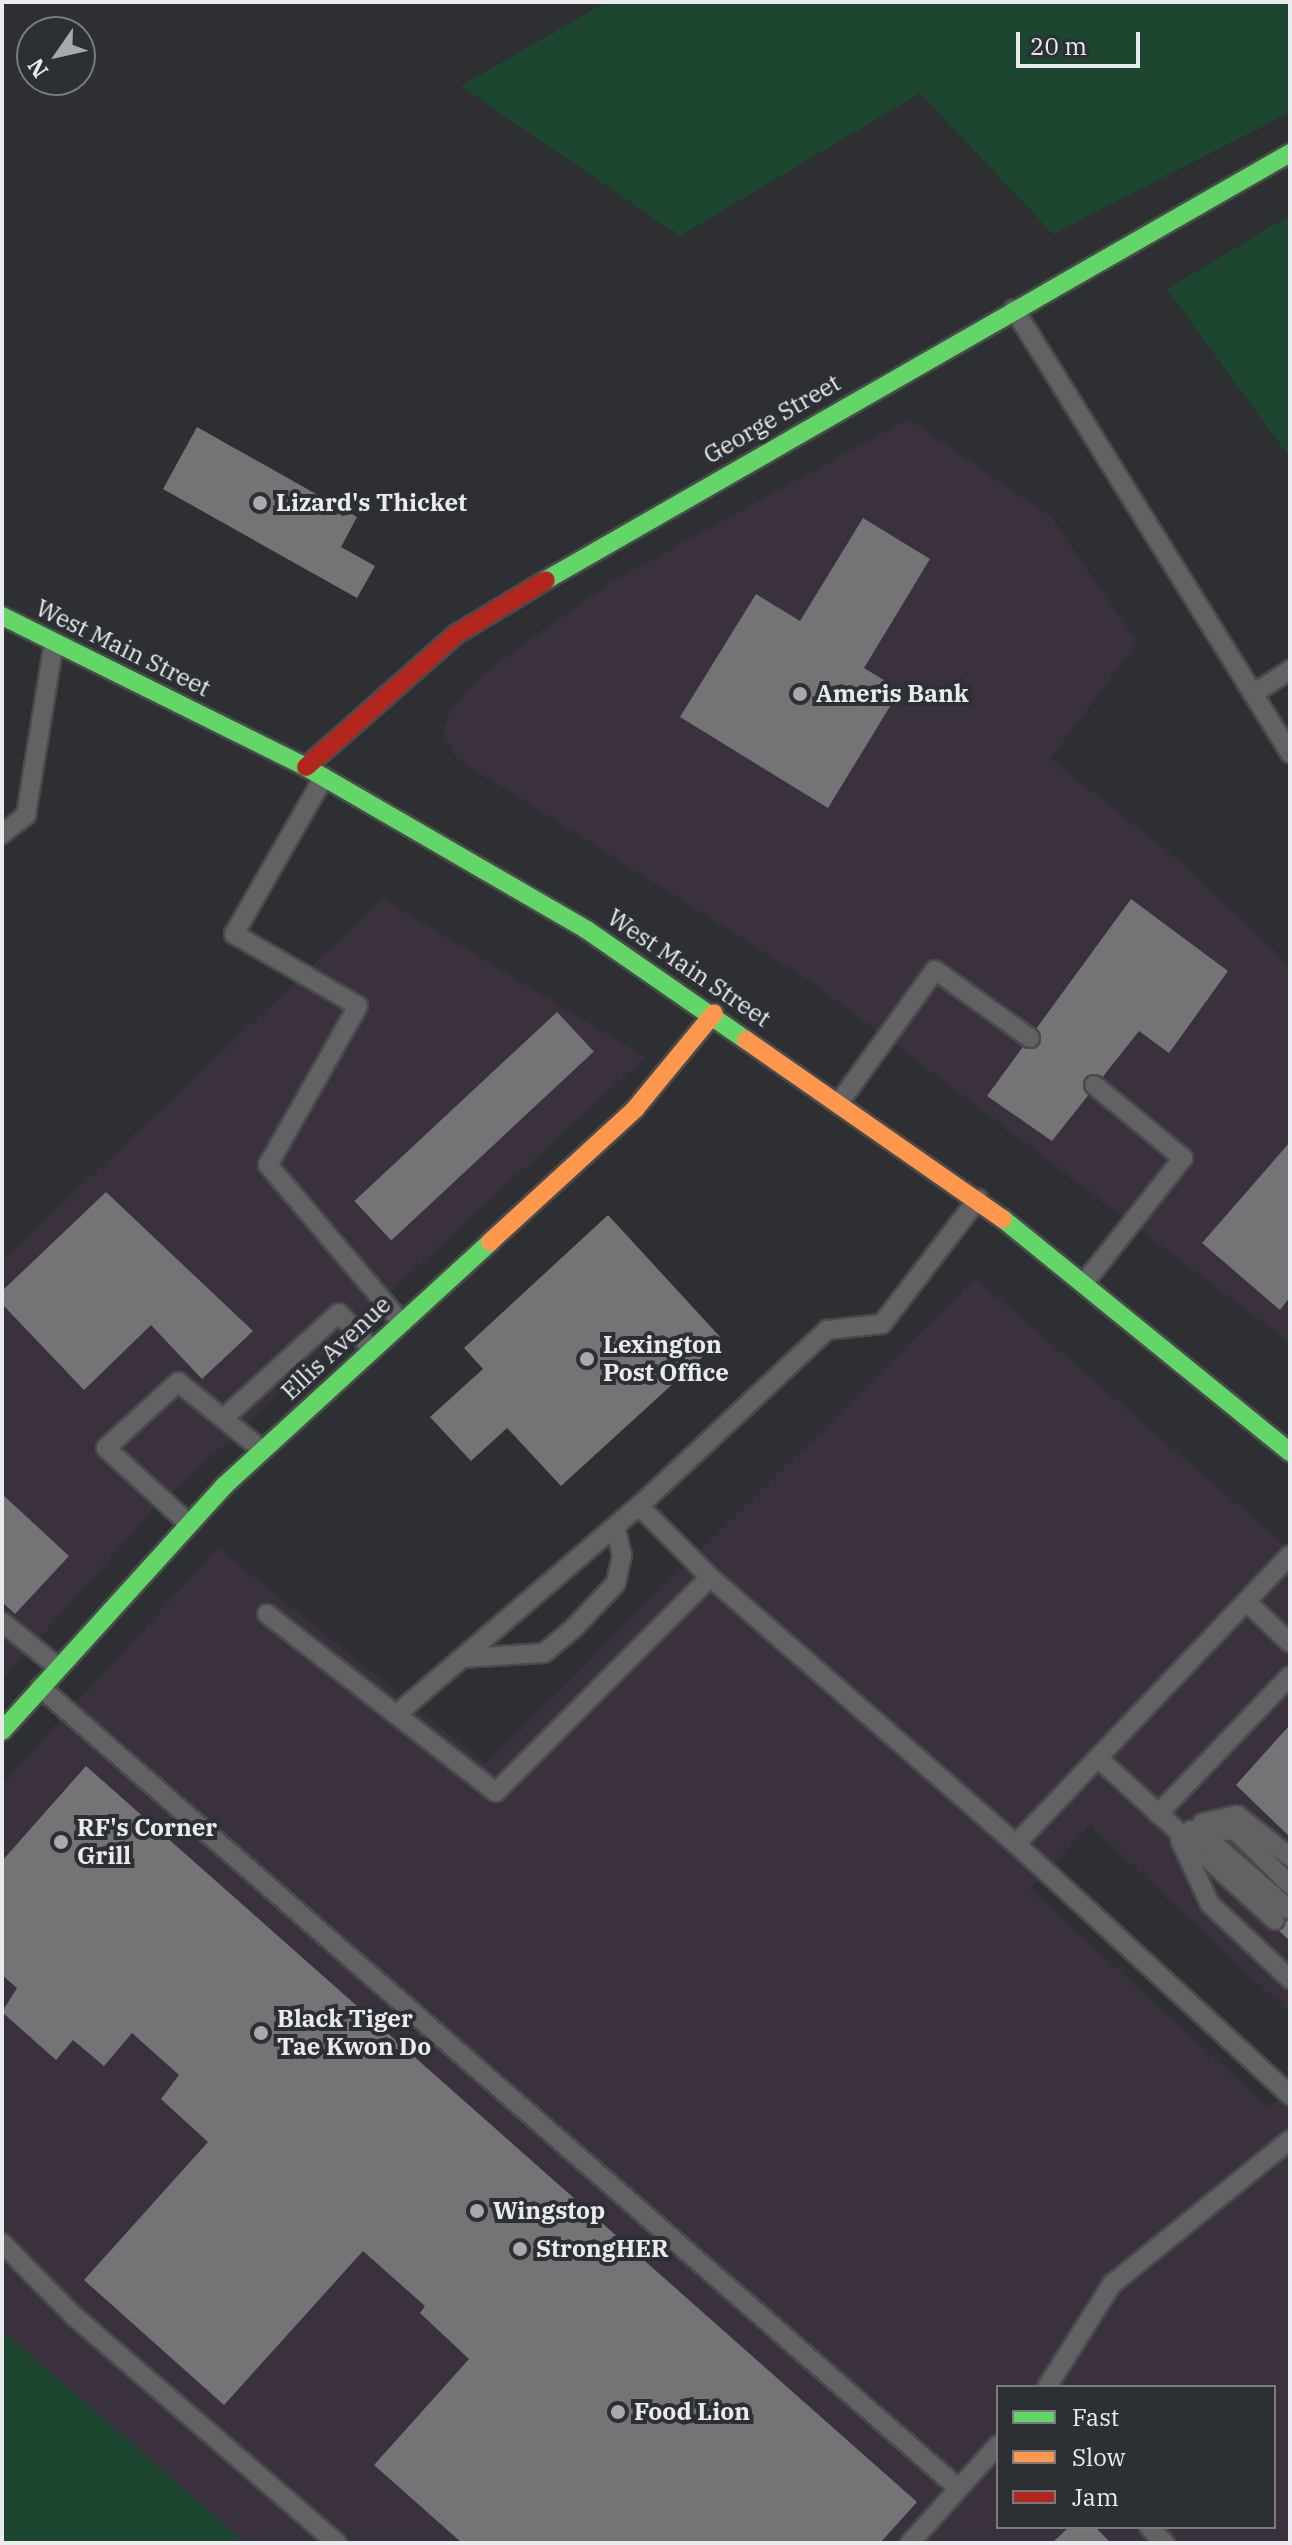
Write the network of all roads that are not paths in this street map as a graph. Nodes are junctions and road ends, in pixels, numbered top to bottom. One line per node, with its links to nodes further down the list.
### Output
1 (1290, 153): 2 (street, George Street)
2 (1014, 309): 6 (lane); 8 (street, George Street)
3 (2, 616): 4 (street, West Main Street)
4 (54, 642): 8 (street, West Main Street); 10 (lane)
5 (1290, 670): 6 (lane)
6 (1253, 694): 7 (lane)
7 (1290, 753)
8 (306, 767): 9 (street, West Main Street)
9 (324, 776): 11 (street, West Main Street); 17 (lane)
10 (2, 834)
11 (714, 1013): 14 (street, West Main Street); 17 (street, Ellis Avenue)
12 (1030, 1038): 14 (lane)
13 (1094, 1085): 16 (lane)
14 (841, 1100): 15 (street, West Main Street)
15 (978, 1199): 16 (street, West Main Street); 22 (lane)
16 (1085, 1282): 21 (street, West Main Street)
17 (402, 1323): 18 (street, Ellis Avenue)
18 (371, 1348): 19 (lane); 20 (street, Ellis Avenue)
19 (225, 1417): 20 (lane); 23 (lane)
20 (262, 1451): 23 (street, Ellis Avenue)
21 (1290, 1452)
22 (639, 1506): 24 (lane); 26 (lane)
23 (188, 1523): 32 (street, Ellis Avenue)
24 (615, 1527): 31 (lane); 31 (lane)
25 (1290, 1555): 27 (lane)
26 (710, 1577): 35 (lane); 40 (lane)
27 (1247, 1602): 30 (lane); 37 (lane)
28 (267, 1614): 35 (lane)
29 (2, 1622): 32 (lane)
30 (1290, 1643)
31 (463, 1658): 35 (lane)
32 (58, 1667): 34 (street, Ellis Avenue)
33 (1290, 1676): 38 (lane)
34 (40, 1687): 36 (street, Ellis Avenue); 50 (lane)
35 (398, 1713)
36 (2, 1731)
37 (1098, 1758): 38 (lane); 40 (lane)
38 (1158, 1814): 39 (lane)
39 (1176, 1830): 41 (lane); 42 (lane); 43 (lane); 44 (lane)
40 (1016, 1844): 45 (lane)
41 (1290, 1857)
42 (1290, 1885)
43 (1282, 1915)
44 (1290, 1979)
45 (1290, 2095)
46 (1290, 2140): 48 (lane)
47 (2, 2243): 51 (lane)
48 (1048, 2385)
49 (996, 2447): 50 (lane)
50 (956, 2486): 52 (lane)
51 (337, 2543)
52 (910, 2543)

